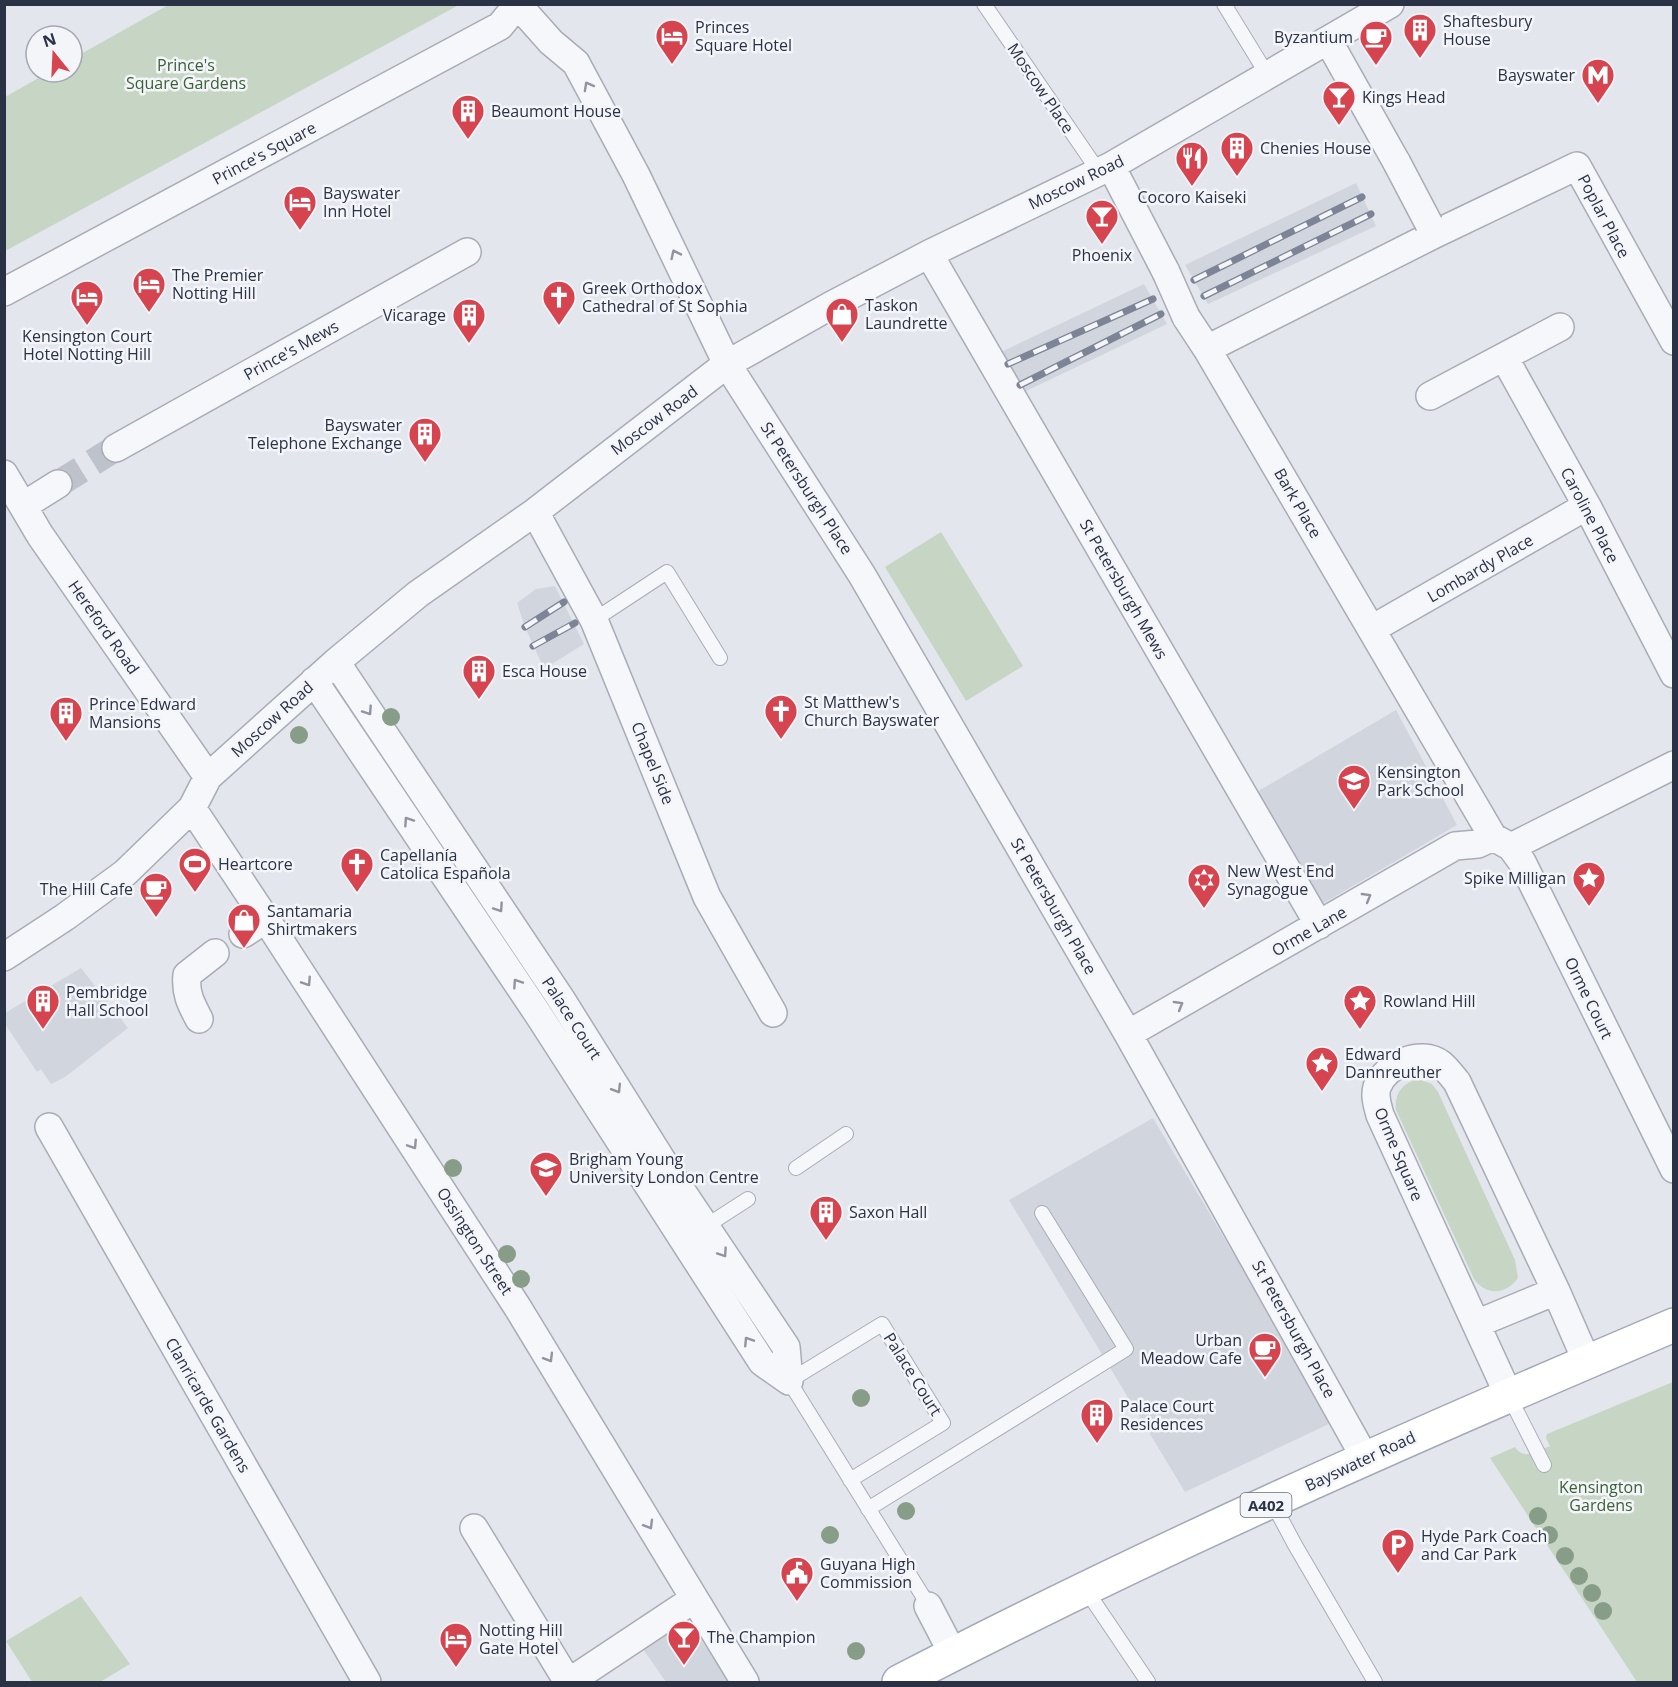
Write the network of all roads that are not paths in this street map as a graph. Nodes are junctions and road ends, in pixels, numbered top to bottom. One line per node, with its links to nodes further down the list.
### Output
1 (984, 4): 7 (lane, Moscow Place)
2 (1224, 4): 6 (lane)
3 (1390, 4): 5 (street, Moscow Road)
4 (518, 5): 8 (street, Prince's Square, one-way to 4); 12 (street, Prince's Square)
5 (1329, 42): 6 (street, Moscow Road); 9 (street, bridge)
6 (1268, 76): 7 (street, Moscow Road)
7 (1105, 169): 11 (street, Moscow Road); 15 (street, Bark Place, bridge)
8 (636, 174): 17 (street, St Petersburgh Place, one-way to 8)
9 (1432, 229): 14 (street, Poplar Place); 15 (street, Poplar Place)
10 (466, 252): 19 (street, Prince's Mews)
11 (929, 254): 17 (street, Moscow Road); 37 (street, St Petersburgh Mews)
12 (4, 292)
13 (1560, 327): 16 (street)
14 (1674, 340)
15 (1207, 349): 26 (street, Bark Place)
16 (1504, 357): 18 (street); 23 (street, Caroline Place)
17 (727, 364): 24 (street, Moscow Road); 45 (street, St Petersburgh Place)
18 (1430, 396)
19 (116, 448)
20 (4, 474): 22 (street, Hereford Road)
21 (58, 484): 22 (street)
22 (23, 506): 33 (street, Hereford Road)
23 (1587, 507): 26 (street, Lombardy Place); 29 (street, Caroline Place)
24 (535, 512): 25 (street, Chapel Side); 28 (street, Moscow Road)
25 (594, 620): 27 (lane); 42 (street, Chapel Side)
26 (1372, 629): 35 (street, Bark Place)
27 (720, 658)
28 (336, 662): 30 (street, Moscow Road); 31 (street, Palace Court, one-way to 31)
29 (1674, 674)
30 (314, 681): 31 (street, Palace Court); 33 (street, Moscow Road)
31 (380, 755): 41 (street, Palace Court, one-way to 41); 43 (street, Palace Court, one-way to 31)
32 (1674, 765): 35 (street)
33 (208, 777): 34 (street, Moscow Road)
34 (192, 808): 36 (street, Ossington Street); 40 (street, Moscow Road)
35 (1502, 842): 37 (street, Orme Lane, one-way to 35); 49 (street, Orme Court)
36 (266, 919): 38 (street); 66 (street, Ossington Street, one-way to 66)
37 (1319, 925): 45 (street, Orme Lane, one-way to 37)
38 (243, 934)
39 (215, 953): 44 (street)
40 (4, 957)
41 (561, 999): 43 (lane); 52 (street, Palace Court, one-way to 52)
42 (773, 1013)
43 (538, 1014): 52 (street, Palace Court)
44 (199, 1019)
45 (1128, 1034): 59 (street, St Petersburgh Place)
46 (49, 1127): 69 (street, Clanricarde Gardens)
47 (846, 1134): 48 (lane)
48 (796, 1168)
49 (1674, 1168)
50 (748, 1199): 52 (lane)
51 (1042, 1213): 63 (lane)
52 (694, 1234): 57 (street, Palace Court)
53 (1556, 1291): 54 (street); 54 (street, Orme Square); 56 (street, Orme Square)
54 (1476, 1324): 58 (street, Orme Square)
55 (1674, 1325): 56 (main road, Bayswater Road / A402)
56 (1587, 1362): 58 (main road, Bayswater Road / A402)
57 (789, 1381): 61 (lane, Palace Court); 61 (lane, Palace Court)
58 (1509, 1395): 59 (main road, Bayswater Road / A402); 60 (lane)
59 (1365, 1458): 62 (main road, Bayswater Road / A402)
60 (1545, 1465)
61 (850, 1480): 63 (lane, Palace Court)
62 (1272, 1502): 65 (main road, Bayswater Road / A402); 74 (lane)
63 (868, 1509): 67 (lane, Palace Court)
64 (474, 1528): 70 (street)
65 (1086, 1590): 68 (main road, Bayswater Road / A402); 73 (lane)
66 (694, 1599): 70 (street); 71 (street, Ossington Street)
67 (928, 1606): 68 (street, Palace Court)
68 (953, 1654): 72 (main road, A402)
69 (367, 1683)
70 (569, 1683)
71 (745, 1683)
72 (899, 1683)
73 (1148, 1683)
74 (1375, 1683)

